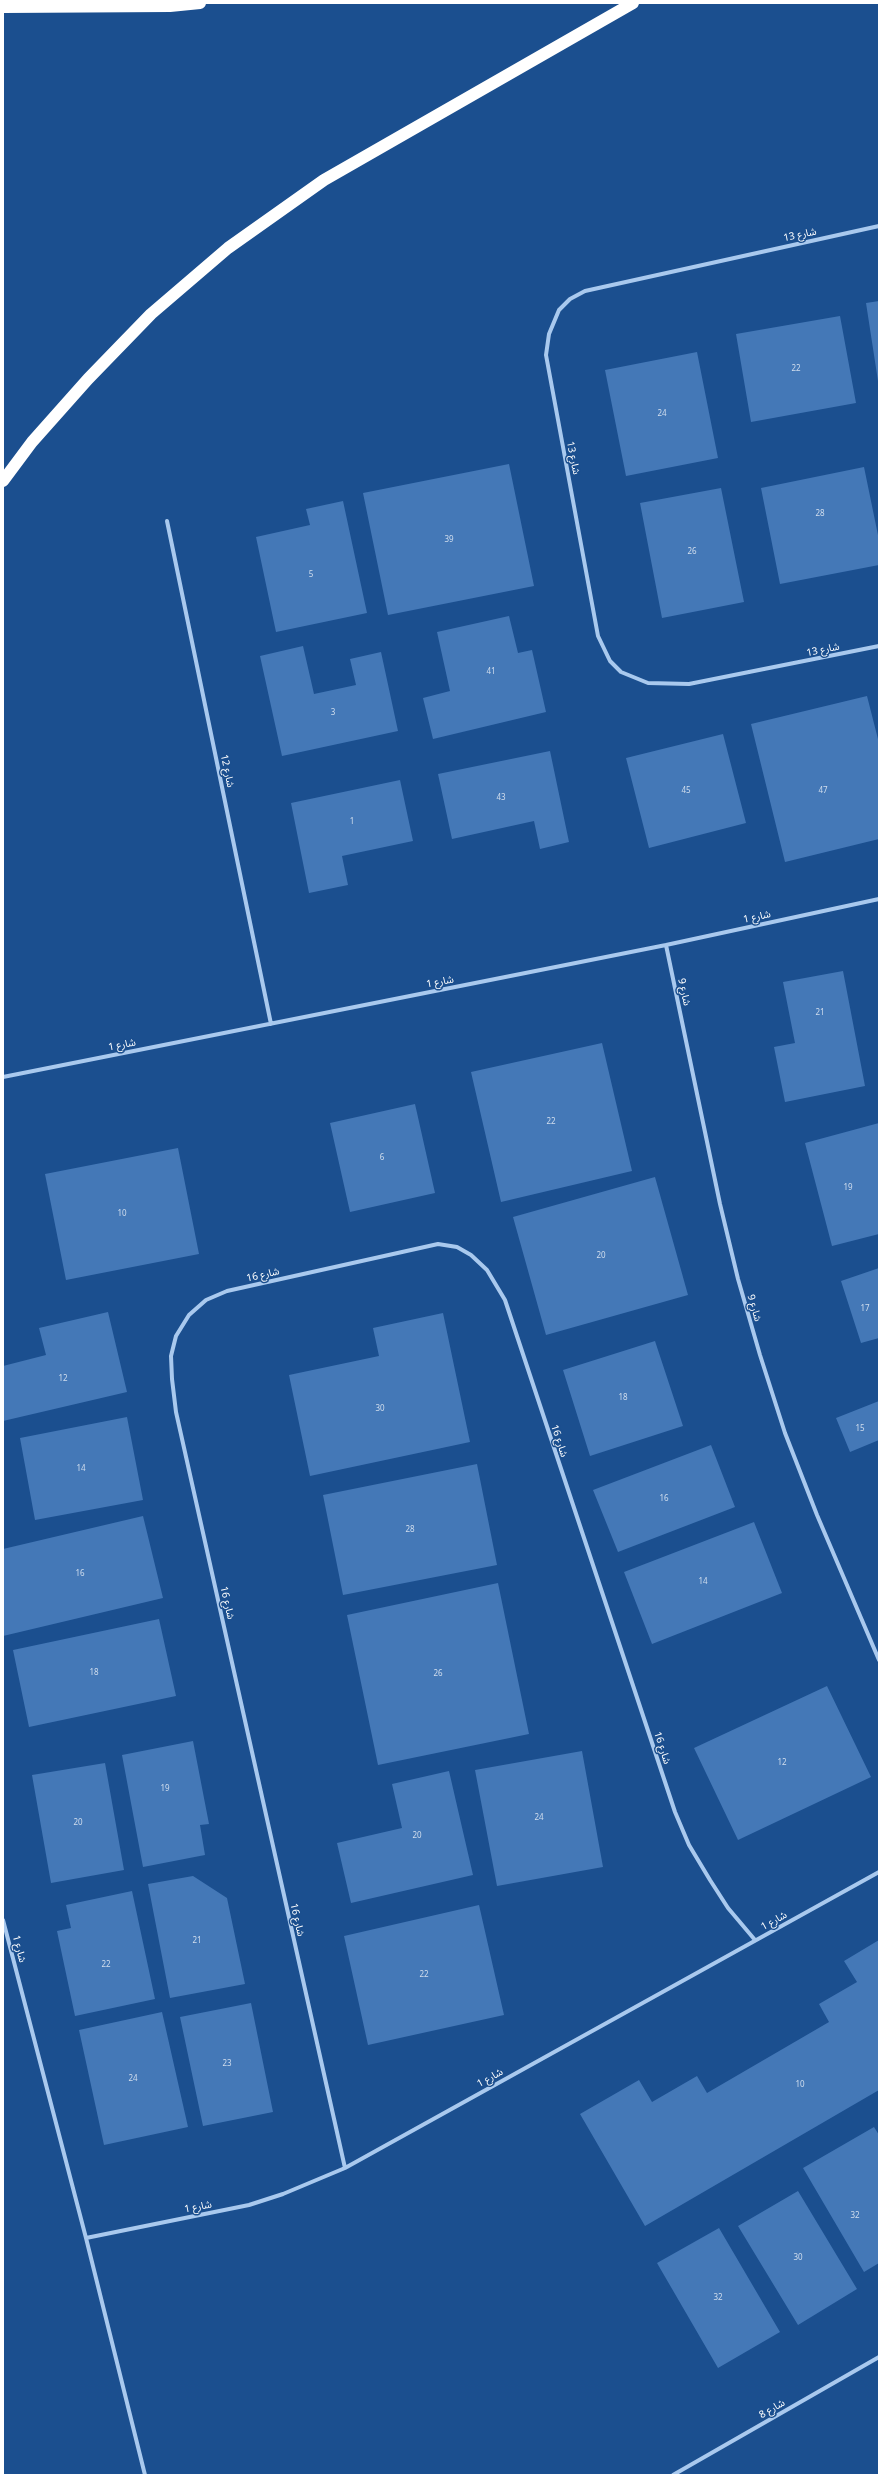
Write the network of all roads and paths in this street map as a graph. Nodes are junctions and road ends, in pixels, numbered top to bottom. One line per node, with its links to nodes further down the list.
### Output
1 (200, 3): 3 (highway)
2 (633, 3): 5 (highway)
3 (3, 7)
4 (879, 226): 7 (street, شارع 13)
5 (3, 481)
6 (167, 521): 10 (street, شارع 12)
7 (879, 646)
8 (879, 899): 9 (street, شارع 1)
9 (666, 945): 10 (street, شارع 1); 12 (street, شارع 9)
10 (271, 1024): 11 (street, شارع 1)
11 (3, 1077)
12 (879, 1660)
13 (879, 1872): 15 (street, شارع 1)
14 (3, 1920): 17 (street, شارع 1)
15 (755, 1940): 16 (street, شارع 1); 16 (street, شارع 16)
16 (345, 2168): 17 (street, شارع 1)
17 (86, 2238): 19 (street, شارع 1)
18 (879, 2357): 20 (street, شارع 8)
19 (145, 2475)
20 (674, 2475)

